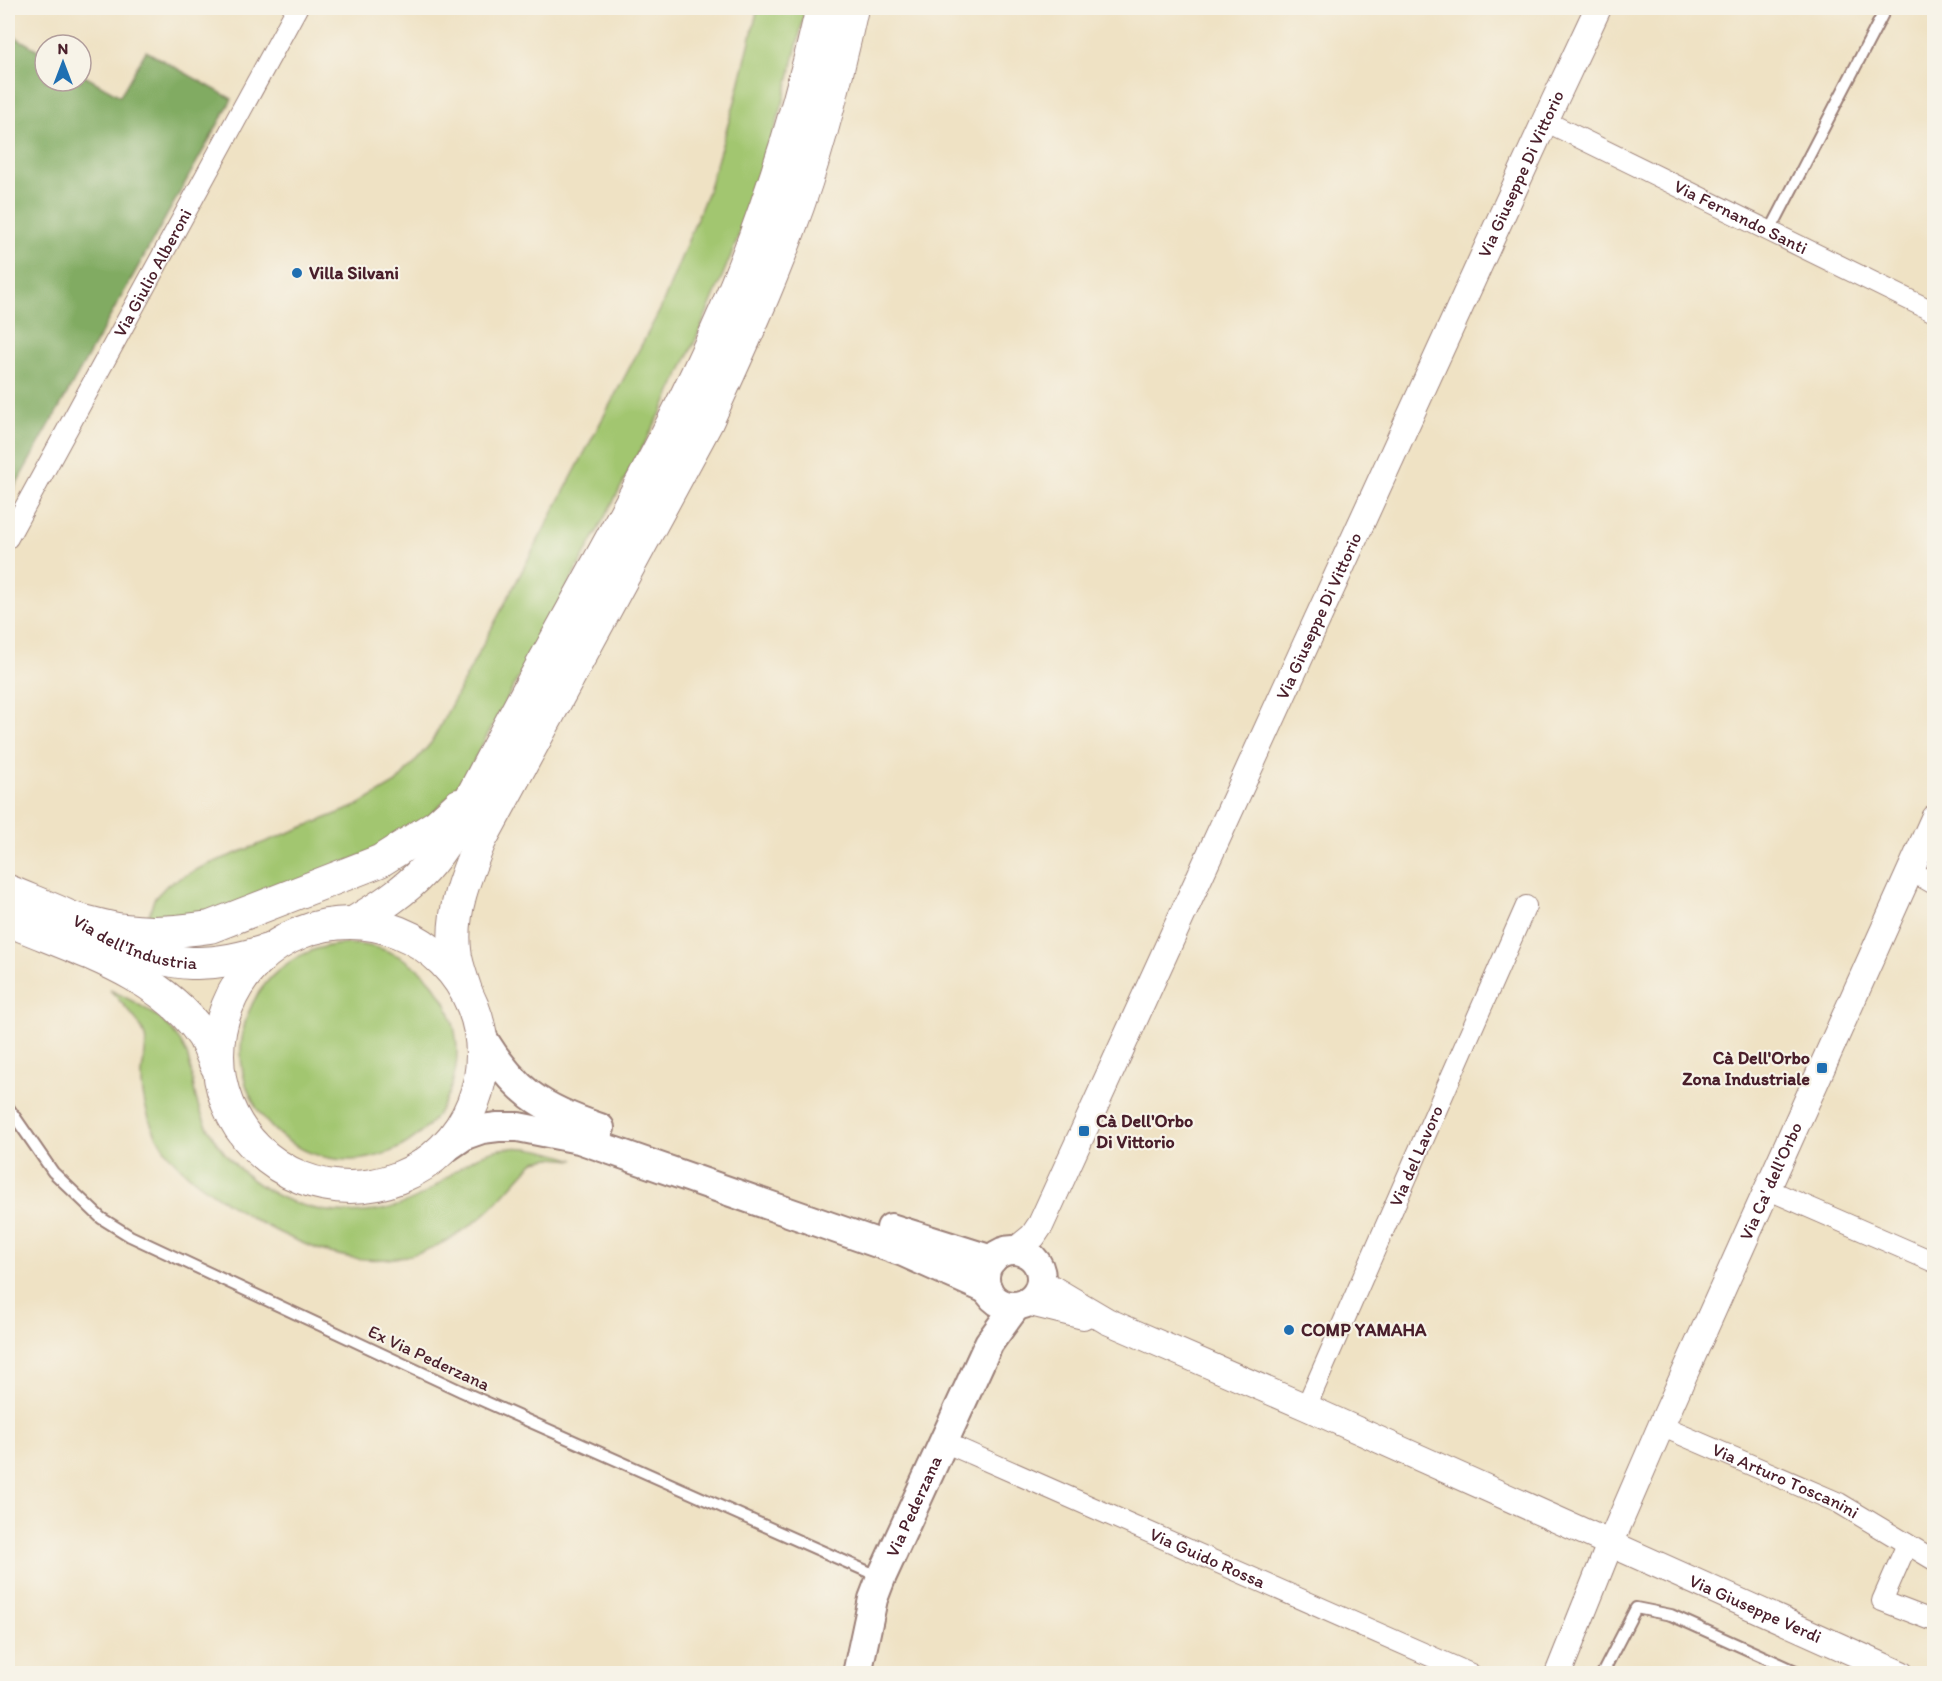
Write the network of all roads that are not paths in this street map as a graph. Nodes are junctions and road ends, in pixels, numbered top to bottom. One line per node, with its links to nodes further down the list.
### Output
1 (297, 8): 9 (street, Via Giulio Alberoni)
2 (822, 8): 10 (main road)
3 (852, 8): 20 (main road)
4 (1598, 8): 6 (street, Via Giuseppe Di Vittorio)
5 (1886, 8): 7 (lane)
6 (1545, 121): 7 (street, Via Fernando Santi); 27 (street, Via Giuseppe Di Vittorio)
7 (1770, 231): 8 (street, Via Fernando Santi)
8 (1935, 312)
9 (8, 538)
10 (474, 792): 16 (main road); 18 (main road)
11 (1932, 832): 12 (street, Via Ca' dell'Orbo)
12 (1911, 871): 13 (street); 25 (street, Via Ca' dell'Orbo)
13 (1935, 884)
14 (8, 891): 16 (main road, Via dell'Industria)
15 (1526, 906): 28 (street, Via del Lavoro)
16 (72, 918): 19 (main road, Via dell'Industria)
17 (8, 920): 22 (main road, Via dell'Industria)
18 (353, 923): 19 (main road); 20 (main road)
19 (269, 950): 22 (main road)
20 (466, 991): 21 (main road)
21 (481, 1035): 24 (main road); 27 (main road)
22 (218, 1067): 24 (main road)
23 (8, 1107): 34 (lane, Ex Via Pederzana)
24 (443, 1150): 27 (main road)
25 (1767, 1189): 26 (street); 29 (street, Via Ca' dell'Orbo)
26 (1935, 1262)
27 (1014, 1282): 28 (street); 30 (main road, Via Pederzana)
28 (1306, 1407): 31 (street)
29 (1661, 1426): 31 (street, Via Ca' dell'Orbo); 32 (street, Via Arturo Toscanini)
30 (944, 1442): 34 (main road, Via Pederzana); 38 (street, Via Guido Rossa)
31 (1610, 1544): 36 (street, Via Ca' dell'Orbo); 41 (street, Via Giuseppe Verdi)
32 (1907, 1544): 33 (street, Via Arturo Toscanini); 35 (street)
33 (1935, 1560)
34 (882, 1578): 37 (main road, Via Pederzana)
35 (1935, 1620)
36 (1563, 1670)
37 (857, 1674)
38 (1471, 1674)
39 (1602, 1674): 40 (lane)
40 (1802, 1674)
41 (1901, 1674)

